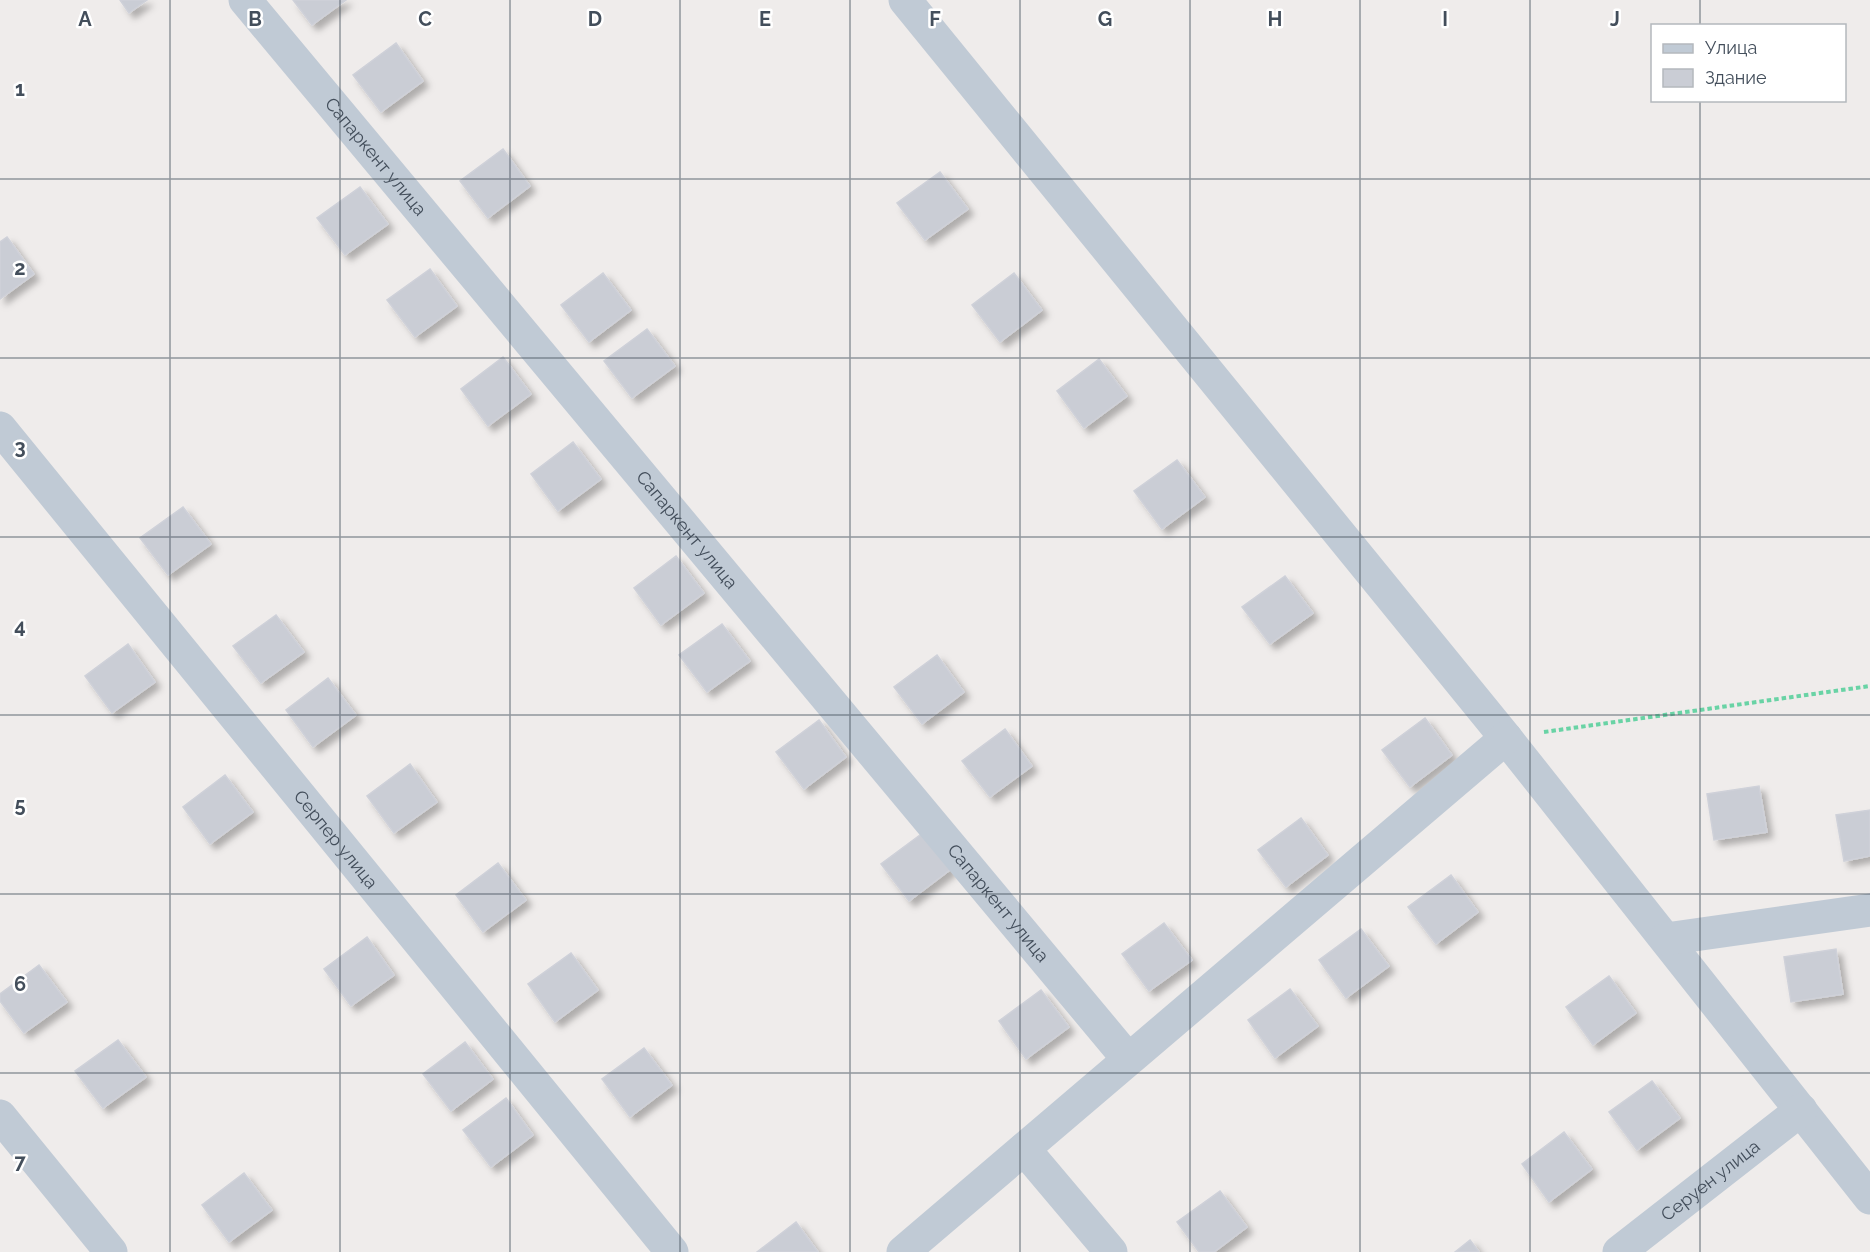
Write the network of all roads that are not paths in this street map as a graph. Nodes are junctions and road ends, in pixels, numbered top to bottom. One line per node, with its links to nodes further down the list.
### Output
1 (245, 0): 7 (street, Сапаркент улица)
2 (905, 0): 4 (street)
3 (0, 428): 13 (street, Серпер улица)
4 (1506, 738): 6 (street); 7 (street)
5 (1870, 910): 6 (street)
6 (1666, 939): 8 (street)
7 (1128, 1059): 10 (street)
8 (1801, 1110): 11 (street); 16 (street, Серуен улица)
9 (0, 1116): 12 (street)
10 (1024, 1149): 14 (street); 15 (street)
11 (1870, 1198)
12 (111, 1252)
13 (672, 1252)
14 (903, 1252)
15 (1112, 1252)
16 (1619, 1252)

